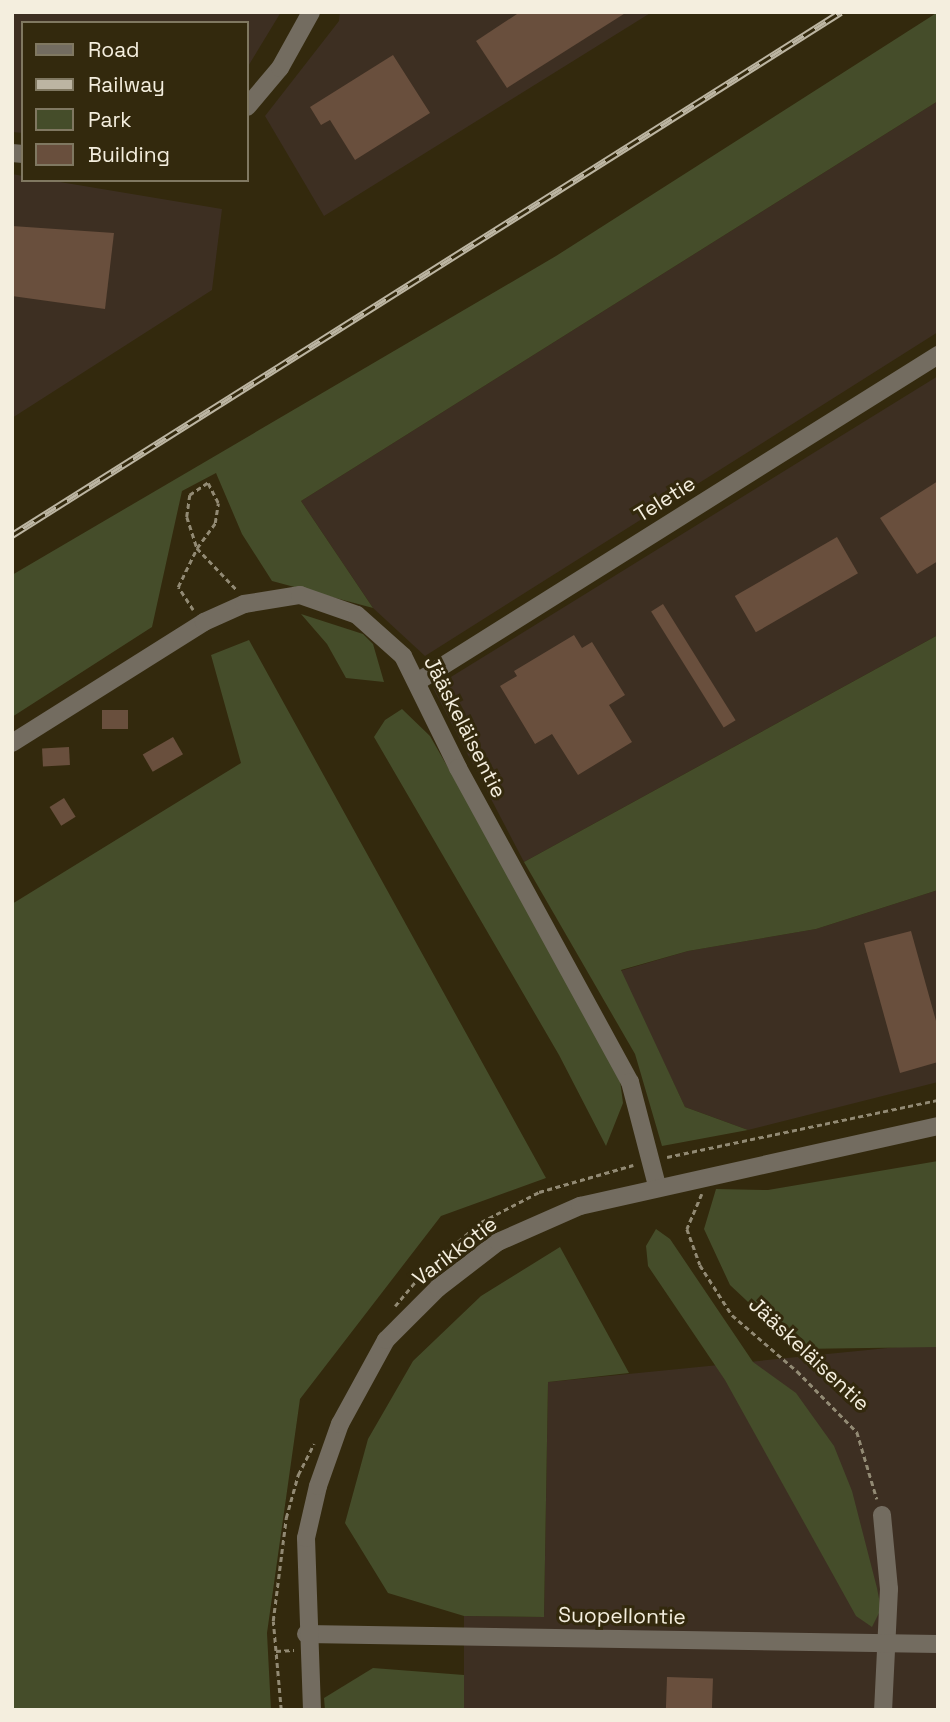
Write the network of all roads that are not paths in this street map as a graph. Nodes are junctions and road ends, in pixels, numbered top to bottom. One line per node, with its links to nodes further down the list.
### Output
1 (311, 12): 2 (street)
2 (248, 106)
3 (938, 355): 4 (street, Teletie)
4 (417, 682): 5 (street, Jääskeläisentie); 7 (street, Jääskeläisentie)
5 (12, 743)
6 (938, 1126): 7 (street, Varikkotie)
7 (657, 1186): 9 (street, Varikkotie)
8 (882, 1515): 10 (street)
9 (307, 1641): 10 (street, Suopellontie); 12 (street, Varikkotie)
10 (887, 1643): 11 (street, Suopellontie); 13 (street)
11 (938, 1644)
12 (312, 1710)
13 (883, 1710)

